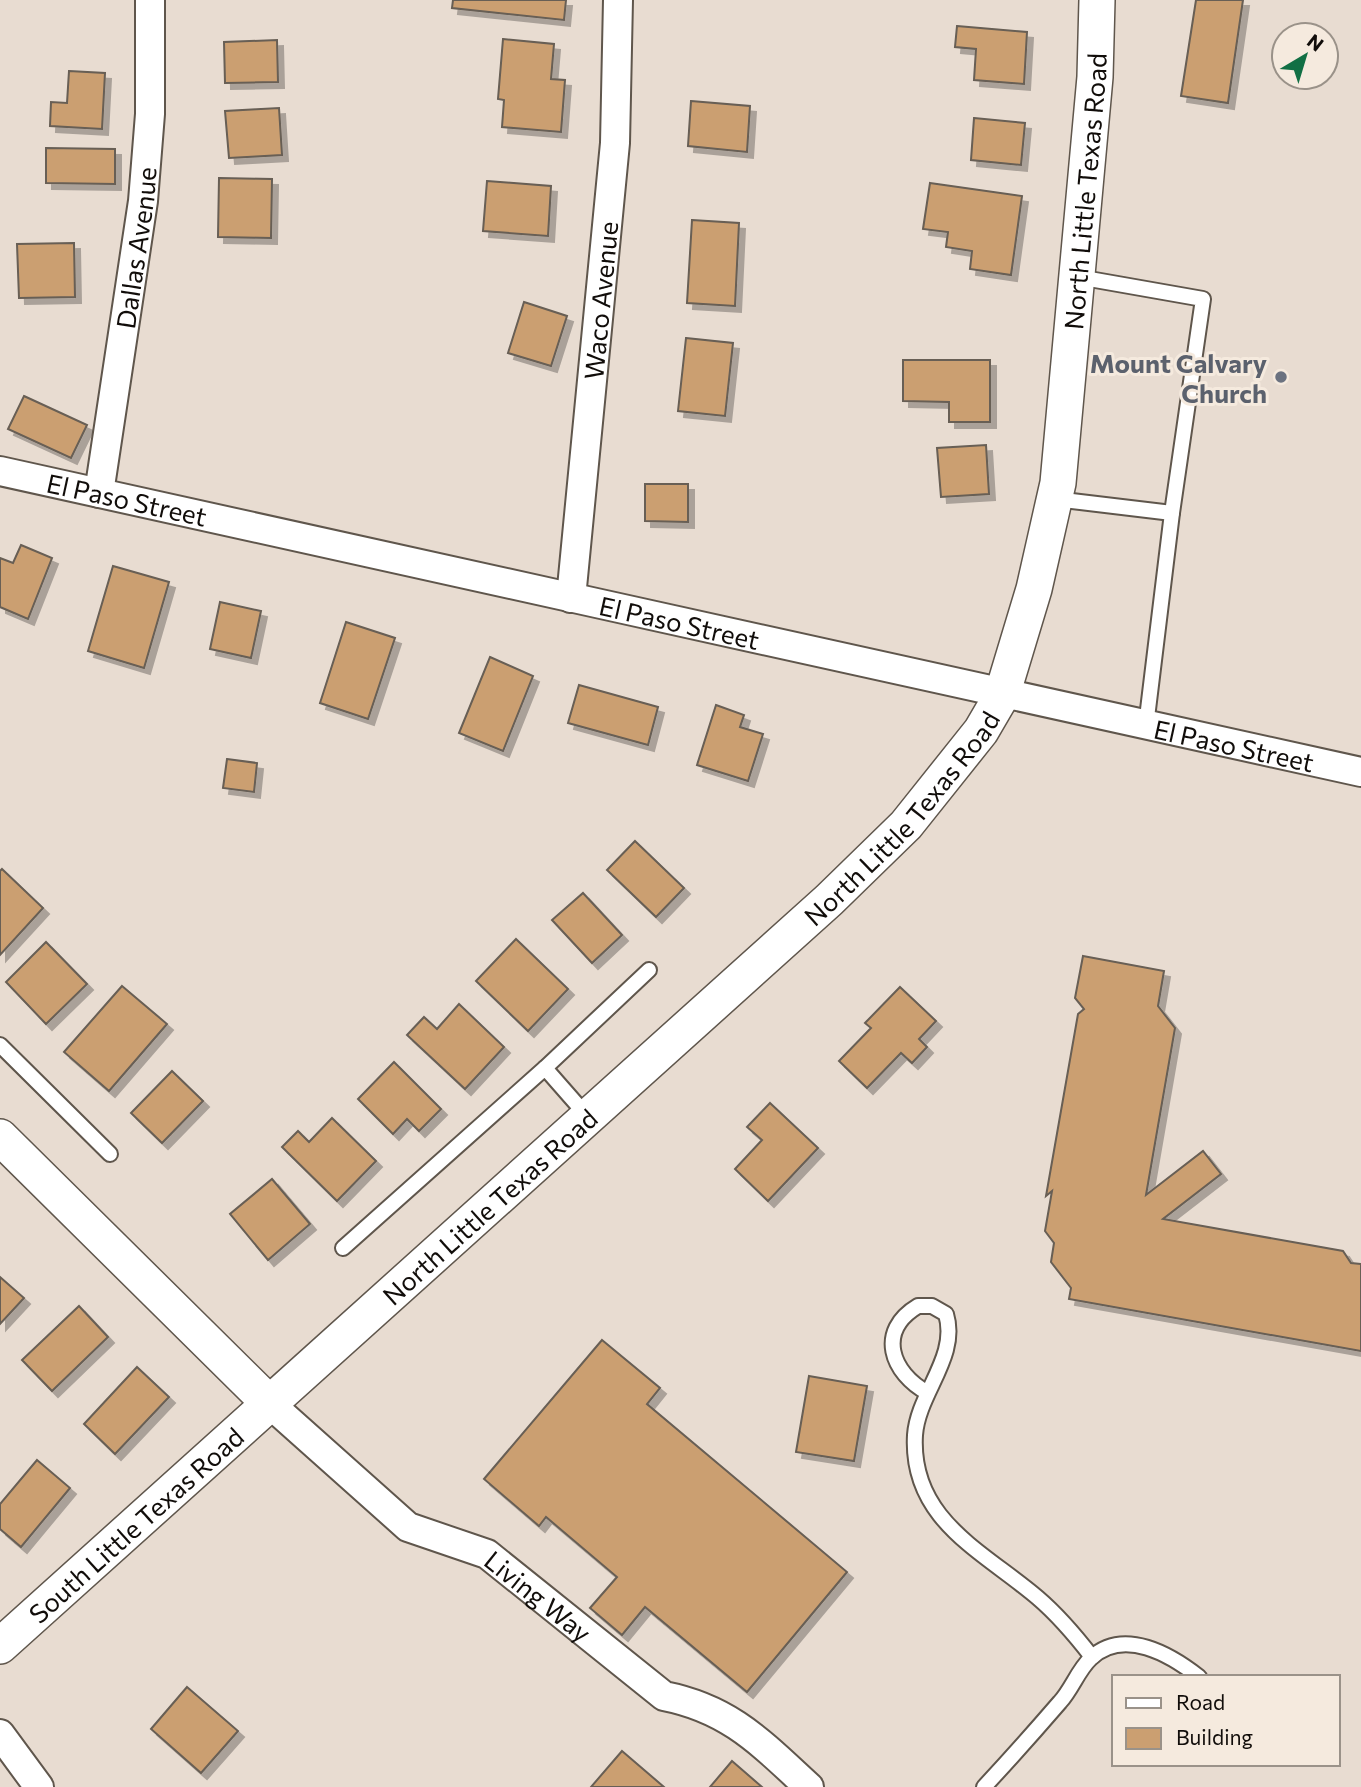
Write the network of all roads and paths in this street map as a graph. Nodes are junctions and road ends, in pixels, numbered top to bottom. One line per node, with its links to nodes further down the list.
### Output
1 (150, 0): 6 (street, Dallas Avenue)
2 (618, 0): 9 (street, Waco Avenue)
3 (1097, 0): 4 (street, North Little Texas Road)
4 (1076, 276): 7 (street, North Little Texas Road); 8 (lane)
5 (0, 471): 6 (street, El Paso Street)
6 (99, 493): 9 (street, El Paso Street)
7 (1055, 499): 8 (lane); 10 (street, North Little Texas Road)
8 (1172, 513): 11 (lane)
9 (571, 598): 10 (street, El Paso Street)
10 (1002, 695): 11 (street, El Paso Street); 16 (street, North Little Texas Road)
11 (1146, 726): 12 (street, El Paso Street)
12 (1361, 772)
13 (649, 970): 15 (lane)
14 (0, 1045): 18 (lane)
15 (545, 1068): 16 (lane); 19 (lane)
16 (588, 1117): 21 (street, North Little Texas Road)
17 (0, 1137): 21 (street)
18 (110, 1154)
19 (343, 1248)
20 (928, 1393): 20 (lane); 23 (lane)
21 (268, 1403): 22 (street, South Little Texas Road); 27 (street, Living Way)
22 (0, 1646)
23 (1092, 1657): 24 (lane); 28 (lane)
24 (1196, 1675)
25 (0, 1734): 26 (street)
26 (39, 1787)
27 (809, 1787)
28 (984, 1787)

